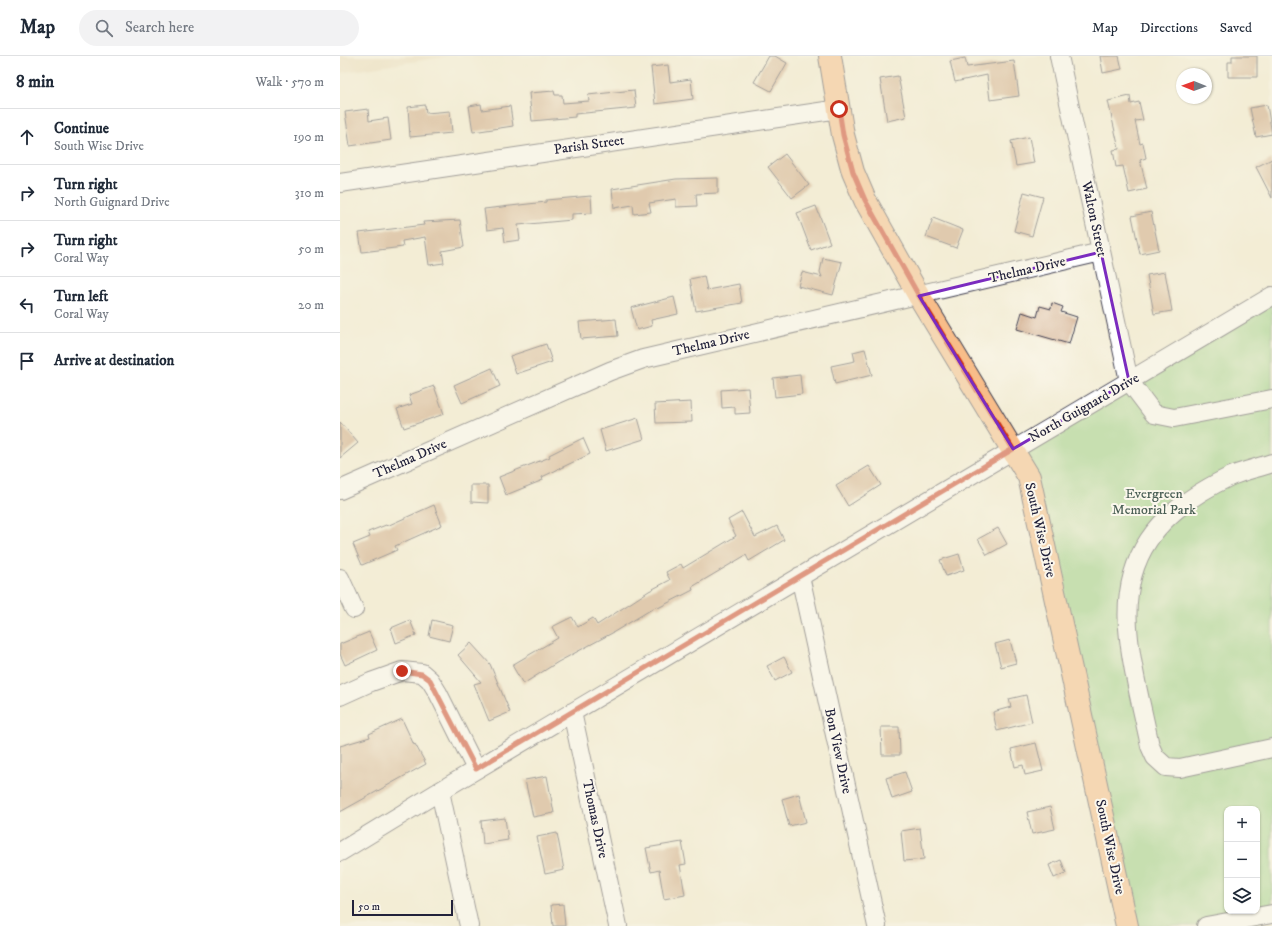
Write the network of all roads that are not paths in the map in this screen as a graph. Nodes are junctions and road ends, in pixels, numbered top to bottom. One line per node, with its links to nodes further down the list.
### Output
1 (830, 56): 3 (main road, South Wise Drive)
2 (1059, 56): 5 (street, Walton Street)
3 (839, 109): 4 (street, Parish Street); 6 (main road, South Wise Drive)
4 (340, 183)
5 (1101, 252): 6 (street, Thelma Drive); 8 (street, Walton Street)
6 (919, 296): 10 (main road, South Wise Drive); 12 (street, Thelma Drive)
7 (1272, 296): 8 (street, North Guignard Drive)
8 (1129, 381): 9 (street); 10 (street, North Guignard Drive)
9 (1272, 399)
10 (1013, 449): 13 (street, North Guignard Drive); 26 (main road, South Wise Drive)
11 (1272, 463): 18 (street)
12 (340, 490)
13 (800, 576): 17 (street, North Guignard Drive); 25 (street, Bon View Drive)
14 (340, 578): 15 (street)
15 (354, 609)
16 (340, 696): 19 (street)
17 (572, 712): 19 (street, North Guignard Drive); 24 (street, Thomas Drive)
18 (1272, 748)
19 (476, 769): 20 (street, North Guignard Drive)
20 (440, 790): 21 (street, North Guignard Drive); 23 (street)
21 (340, 852)
22 (1272, 914): 27 (street)
23 (469, 926)
24 (618, 926)
25 (877, 926)
26 (1127, 926)
27 (1206, 926)

